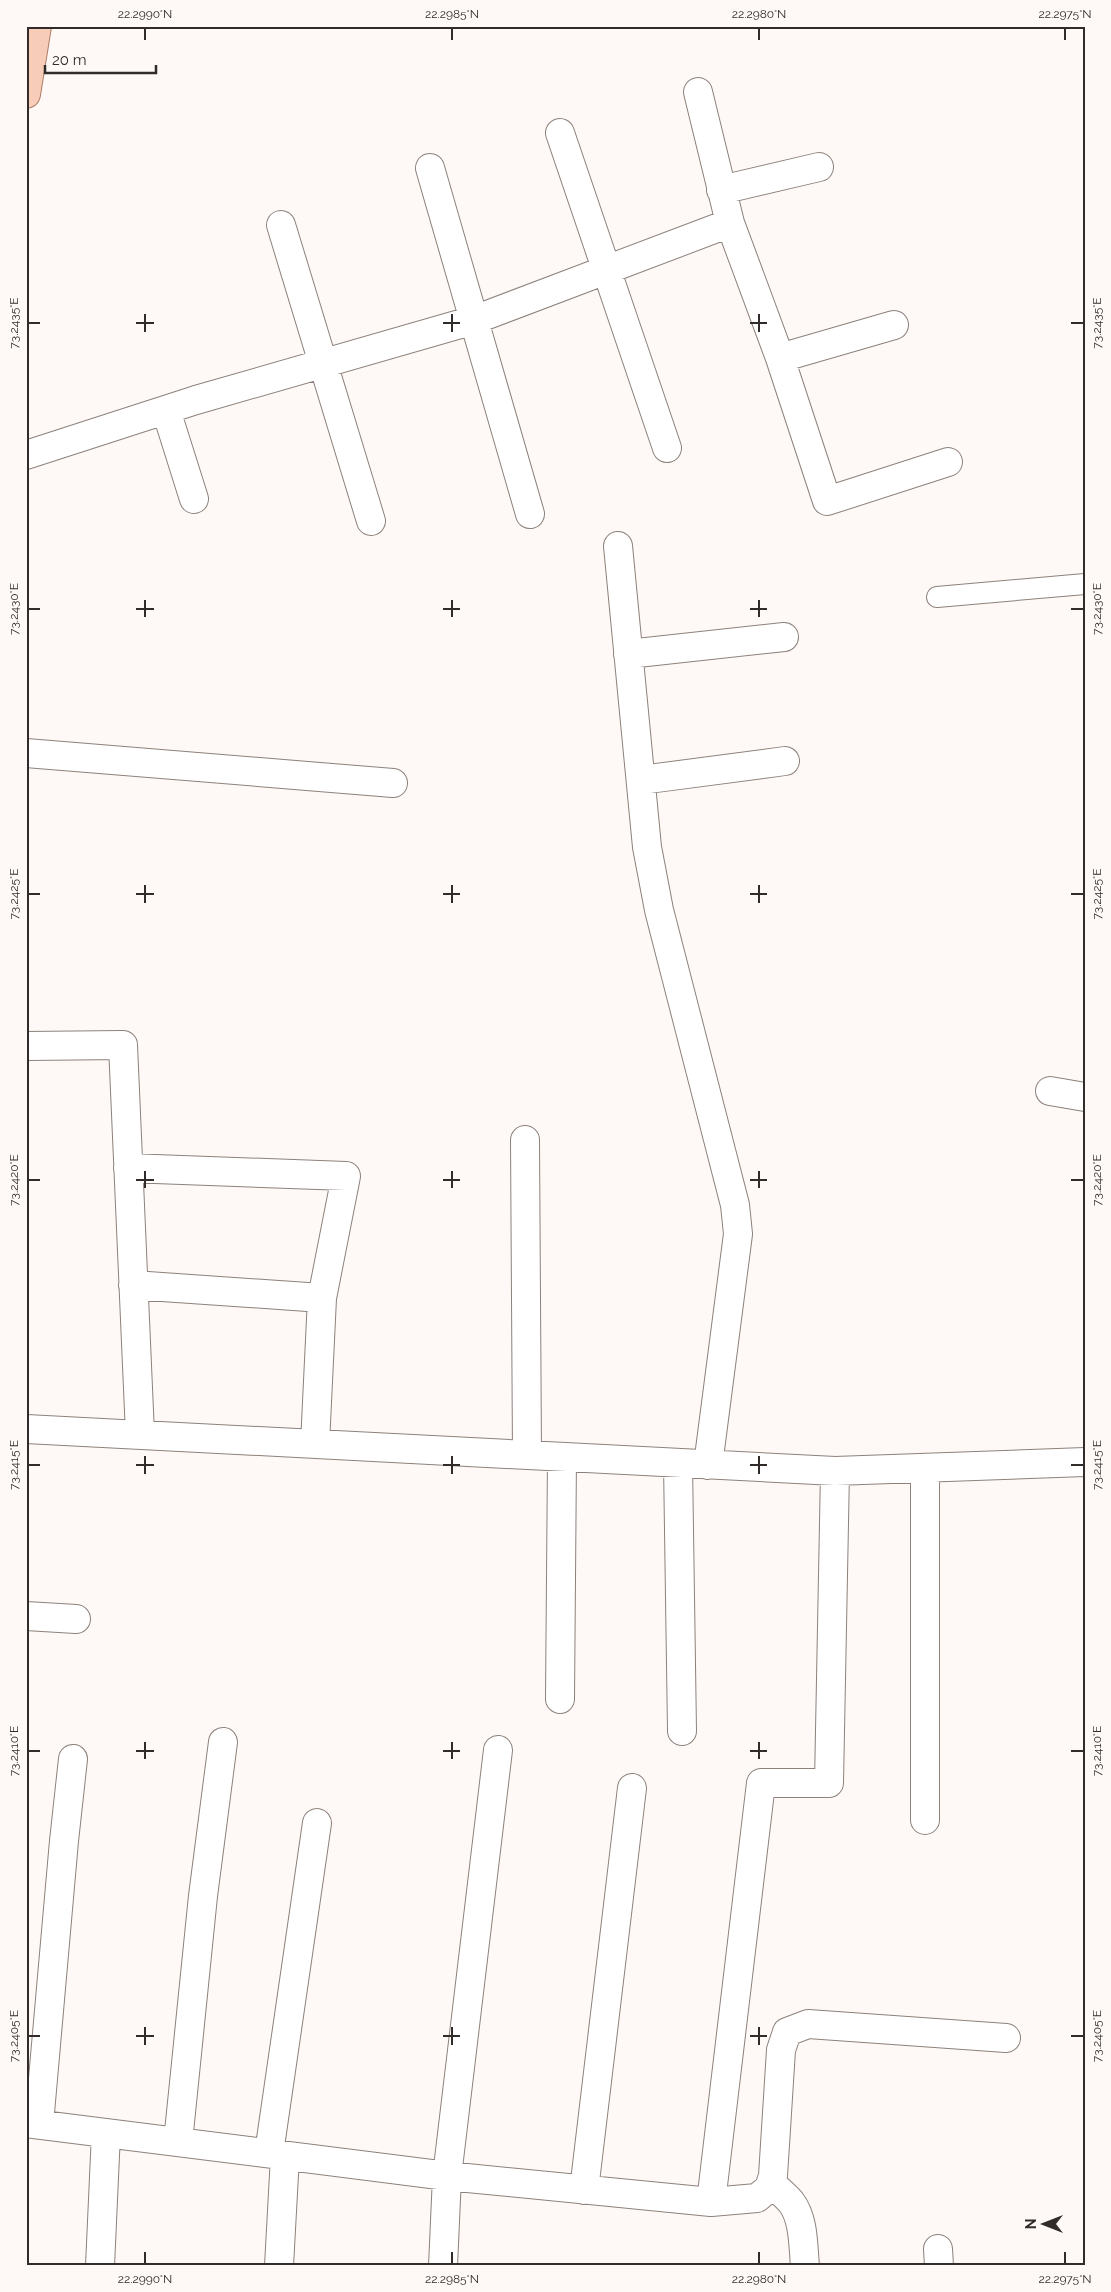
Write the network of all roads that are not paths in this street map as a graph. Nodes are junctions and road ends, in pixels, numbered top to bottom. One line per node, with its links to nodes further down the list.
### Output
1 (36, 26): 3 (main road)
2 (698, 92): 7 (street)
3 (26, 94)
4 (560, 134): 10 (street)
5 (819, 167): 7 (street)
6 (430, 168): 11 (street)
7 (721, 190): 8 (street)
8 (730, 223): 10 (street); 13 (street)
9 (281, 225): 14 (street)
10 (605, 271): 11 (street); 16 (street)
11 (474, 320): 14 (street); 20 (street)
12 (894, 325): 13 (street)
13 (780, 358): 18 (street)
14 (323, 364): 15 (street); 21 (street)
15 (166, 410): 17 (street); 19 (street)
16 (667, 448)
17 (26, 455)
18 (948, 462)
19 (194, 499)
20 (530, 514)
21 (371, 521)
22 (618, 546): 26 (street)
23 (1085, 584): 24 (lane)
24 (937, 597)
25 (784, 637): 26 (street)
26 (628, 654): 29 (street)
27 (26, 753): 30 (street)
28 (785, 761): 29 (street)
29 (641, 780): 45 (street)
30 (393, 783)
31 (26, 1046): 35 (street)
32 (1050, 1090): 33 (street)
33 (1085, 1097)
34 (525, 1140): 41 (street)
35 (128, 1168): 36 (street); 37 (street)
36 (133, 1285): 37 (street); 39 (street)
37 (322, 1298): 40 (street)
38 (26, 1429): 39 (street)
39 (140, 1434): 40 (street)
40 (315, 1444): 41 (street)
41 (527, 1456): 42 (street)
42 (562, 1457): 44 (street); 50 (street)
43 (1085, 1462): 46 (street)
44 (678, 1463): 45 (street); 51 (street)
45 (708, 1465): 47 (street)
46 (926, 1468): 47 (street); 56 (street)
47 (835, 1472): 66 (street)
48 (26, 1616): 49 (street)
49 (76, 1619)
50 (560, 1699)
51 (682, 1731)
52 (223, 1742): 61 (street)
53 (498, 1750): 63 (street)
54 (73, 1759): 59 (street)
55 (632, 1788): 65 (street)
56 (925, 1820)
57 (317, 1823): 62 (street)
58 (1006, 2038): 64 (street)
59 (33, 2123): 60 (street)
60 (106, 2133): 61 (street); 67 (street)
61 (178, 2142): 62 (street)
62 (277, 2154): 63 (street); 68 (street)
63 (447, 2176): 65 (street); 69 (street)
64 (771, 2182): 66 (street); 70 (street)
65 (584, 2190): 66 (street)
66 (711, 2202)
67 (100, 2266)
68 (279, 2266)
69 (443, 2266)
70 (805, 2266)

